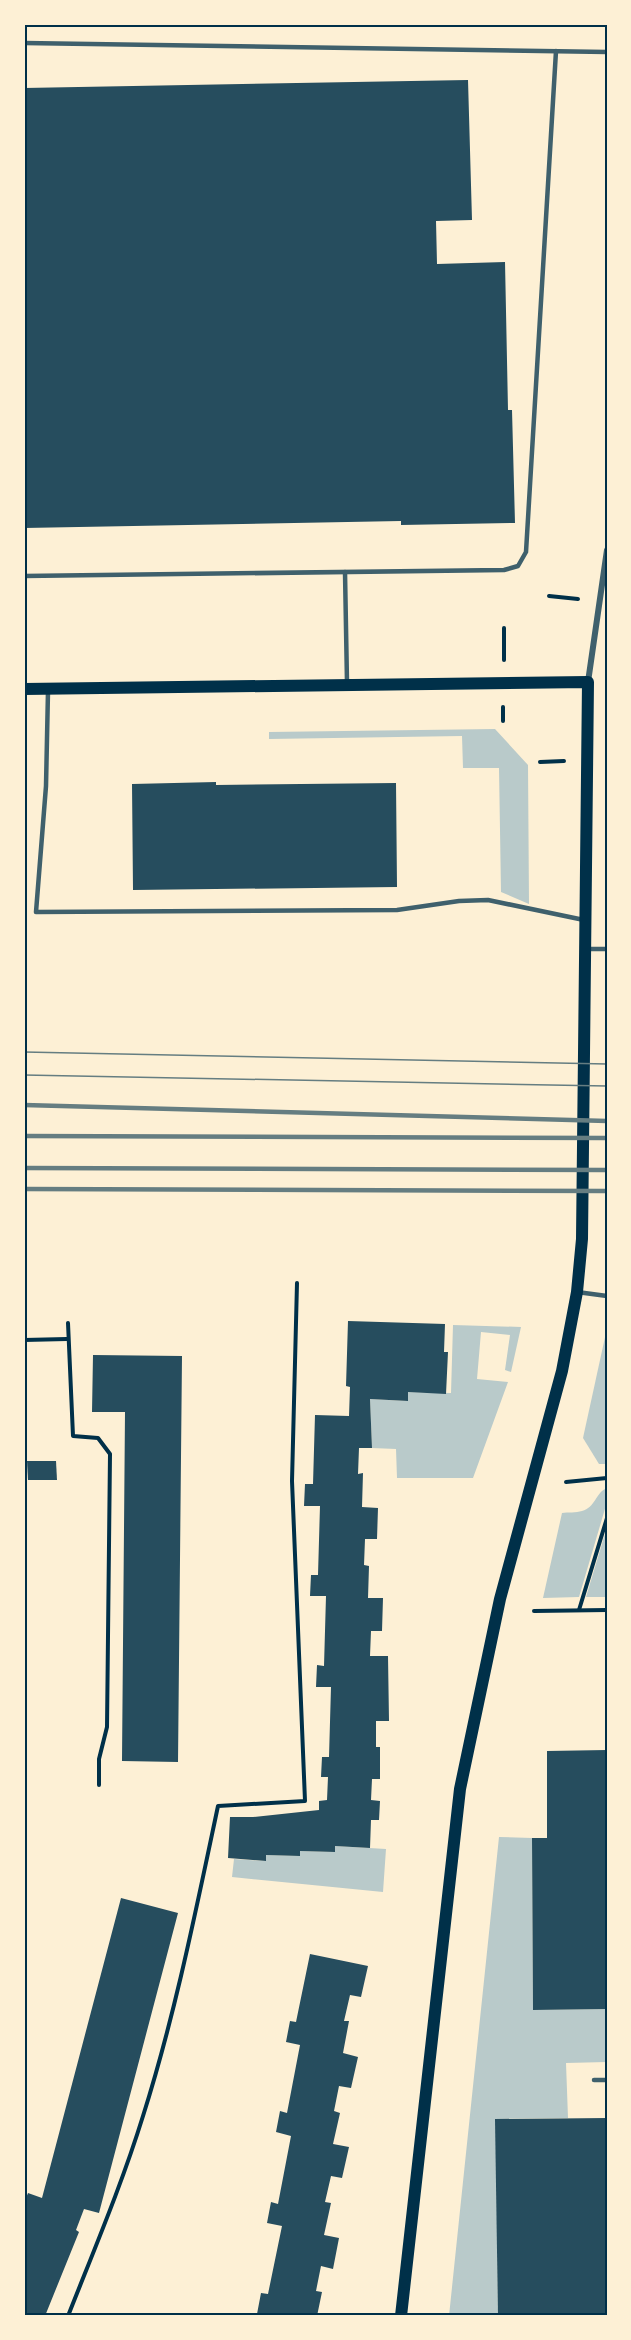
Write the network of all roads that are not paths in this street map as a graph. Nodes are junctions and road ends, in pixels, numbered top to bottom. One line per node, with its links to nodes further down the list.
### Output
1 (24, 43): 2 (lane)
2 (556, 51): 3 (lane); 5 (lane)
3 (607, 52)
4 (607, 550): 7 (street)
5 (345, 572): 6 (lane); 8 (lane)
6 (24, 576)
7 (588, 682): 8 (main road); 11 (main road)
8 (347, 685): 10 (main road)
9 (24, 689): 10 (main road)
10 (48, 689): 11 (lane)
11 (584, 920): 12 (main road)
12 (584, 949): 13 (lane); 14 (main road)
13 (607, 949)
14 (577, 1292): 15 (lane); 18 (main road)
15 (607, 1296)
16 (594, 2080): 17 (lane)
17 (607, 2080)
18 (401, 2316)

